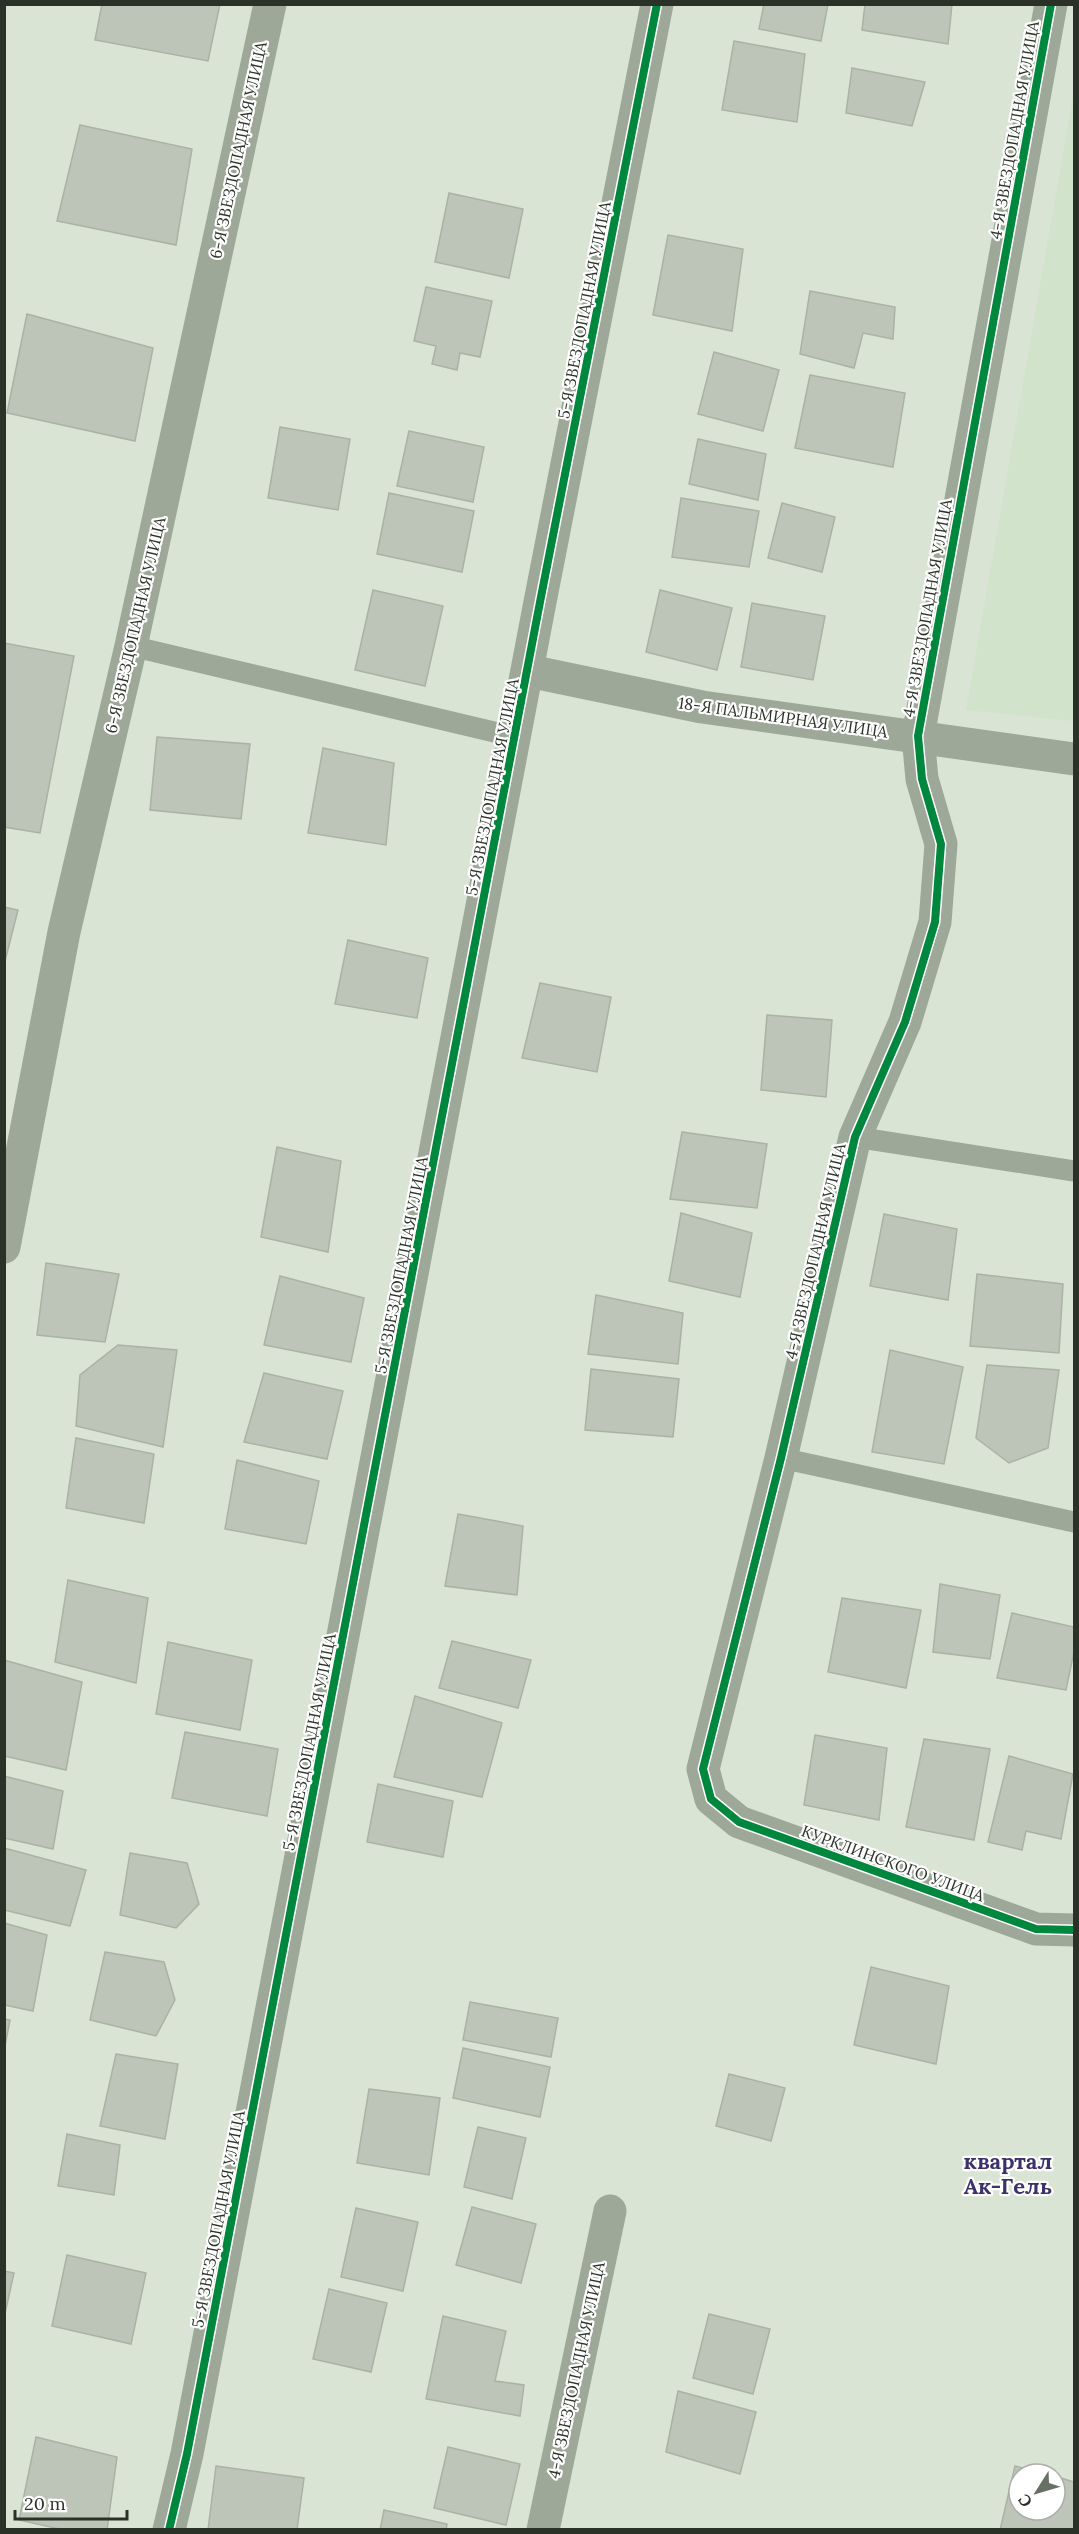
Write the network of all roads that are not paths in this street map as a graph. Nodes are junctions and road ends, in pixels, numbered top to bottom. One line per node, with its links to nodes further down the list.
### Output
1 (270, 4): 4 (street, 6-Я ЗВЕЗДОПАДНАЯ УЛИЦА)
2 (657, 4): 5 (street, 5-Я ЗВЕЗДОПАДНАЯ УЛИЦА)
3 (1051, 4): 6 (street, 4-Я ЗВЕЗДОПАДНАЯ УЛИЦА)
4 (131, 646): 7 (lane); 11 (street, 6-Я ЗВЕЗДОПАДНАЯ УЛИЦА)
5 (529, 671): 6 (street, 18-Я ПАЛЬМИРНАЯ УЛИЦА); 7 (street, 5-Я ЗВЕЗДОПАДНАЯ УЛИЦА)
6 (918, 736): 8 (street, 18-Я ПАЛЬМИРНАЯ УЛИЦА); 9 (street, 4-Я ЗВЕЗДОПАДНАЯ УЛИЦА)
7 (515, 737): 17 (street, 5-Я ЗВЕЗДОПАДНАЯ УЛИЦА)
8 (1074, 759)
9 (855, 1137): 10 (lane); 12 (street, 4-Я ЗВЕЗДОПАДНАЯ УЛИЦА)
10 (1074, 1171)
11 (4, 1247)
12 (781, 1458): 13 (lane); 14 (street, 4-Я ЗВЕЗДОПАДНАЯ УЛИЦА)
13 (1074, 1522)
14 (711, 1799): 15 (street, КУРКЛИНСКОГО УЛИЦА)
15 (1074, 1930)
16 (610, 2211): 18 (street, 4-Я ЗВЕЗДОПАДНАЯ УЛИЦА)
17 (169, 2529)
18 (543, 2529)

